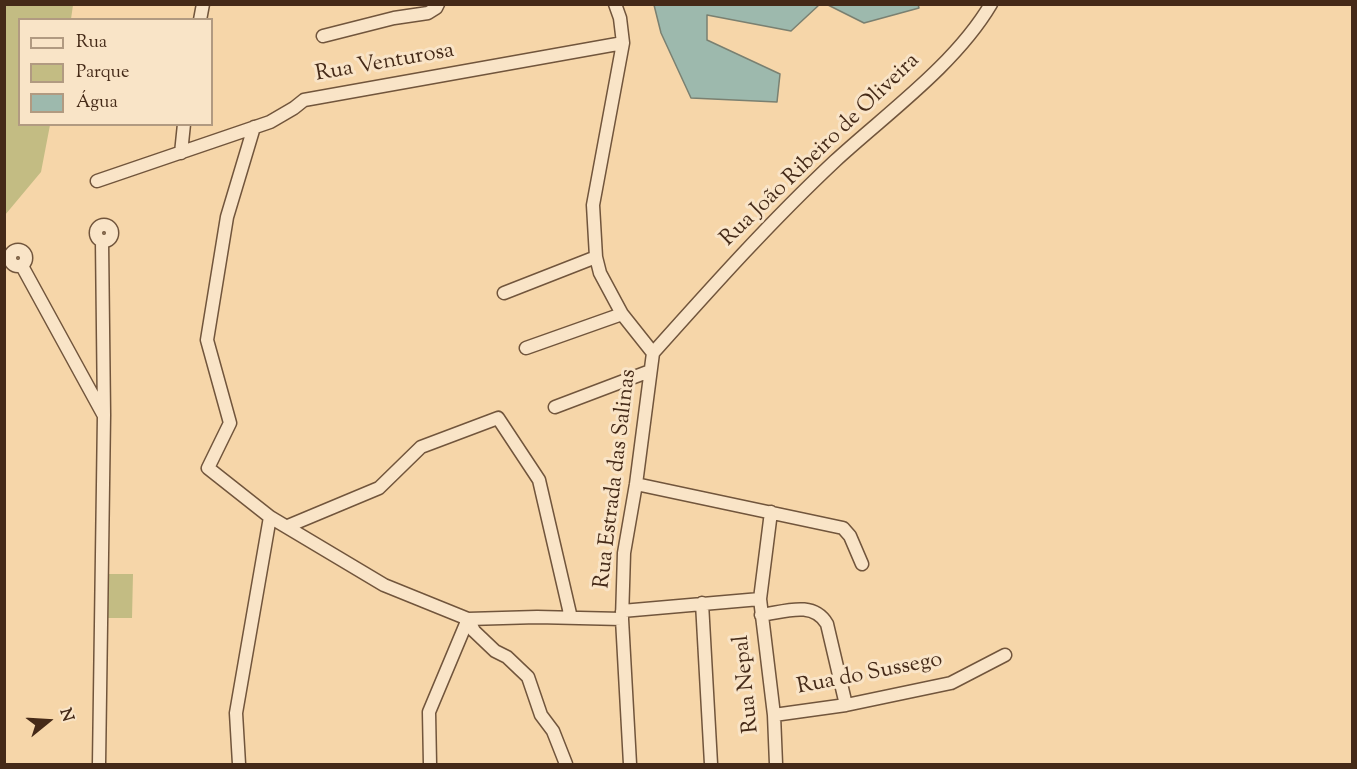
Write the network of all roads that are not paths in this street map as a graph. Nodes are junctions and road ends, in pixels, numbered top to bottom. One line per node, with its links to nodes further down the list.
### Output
1 (438, 4): 4 (street)
2 (615, 4): 5 (street, Rua Estrada das Salinas)
3 (991, 4): 16 (street, Rua João Ribeiro de Oliveira)
4 (323, 36)
5 (623, 43): 7 (street, Rua Venturosa); 11 (street, Rua Estrada das Salinas)
6 (184, 126): 8 (street)
7 (254, 128): 8 (street, Rua Venturosa); 22 (street)
8 (181, 153): 9 (street, Rua Venturosa)
9 (97, 181)
10 (102, 241): 19 (street)
11 (596, 257): 13 (street); 14 (street, Rua Estrada das Salinas)
12 (22, 266): 19 (street)
13 (504, 293)
14 (622, 314): 15 (street); 16 (street, Rua Estrada das Salinas)
15 (526, 348)
16 (653, 353): 17 (street, Rua Estrada das Salinas)
17 (650, 371): 18 (street); 20 (street, Rua Estrada das Salinas)
18 (555, 407)
19 (104, 415): 34 (street)
20 (636, 484): 21 (street); 27 (street, Rua Estrada das Salinas)
21 (771, 512): 24 (street); 25 (street)
22 (270, 516): 23 (street); 35 (street)
23 (288, 526): 29 (street); 30 (street)
24 (862, 564)
25 (760, 599): 26 (street); 28 (street, Rua Nepal)
26 (702, 603): 27 (street); 39 (street)
27 (622, 615): 29 (street); 38 (street, Rua Estrada das Salinas)
28 (761, 615): 32 (street); 33 (street, Rua Nepal)
29 (571, 618): 30 (street)
30 (468, 619): 36 (street); 37 (street)
31 (1005, 654): 32 (street, Rua do Sussego)
32 (846, 705): 33 (street, Rua do Sussego)
33 (774, 715): 40 (street, Rua Nepal)
34 (99, 765)
35 (239, 765)
36 (430, 765)
37 (566, 765)
38 (630, 765)
39 (711, 765)
40 (776, 765)

